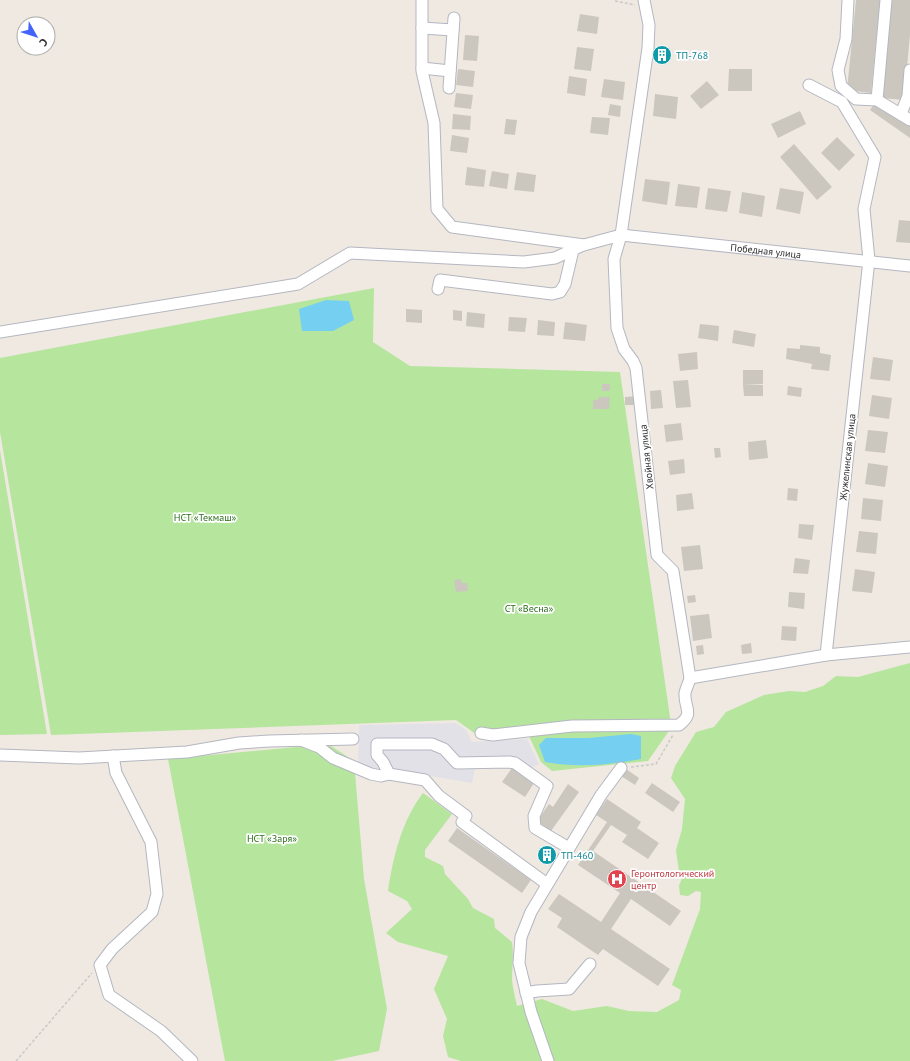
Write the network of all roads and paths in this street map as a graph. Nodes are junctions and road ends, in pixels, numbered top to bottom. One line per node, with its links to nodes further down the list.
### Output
1 (422, 0): 7 (street)
2 (848, 0): 14 (street)
3 (886, 0): 14 (street)
4 (615, 2): 5 (path)
5 (645, 4): 16 (street, Хвойная улица)
6 (454, 18): 8 (street)
7 (422, 28): 8 (street); 9 (street)
8 (453, 30): 11 (street)
9 (422, 68): 11 (street); 17 (street)
10 (910, 70): 15 (street)
11 (450, 71): 13 (street)
12 (809, 85): 19 (street, Жужелинская улица)
13 (449, 88)
14 (877, 100): 15 (street)
15 (905, 117)
16 (621, 235): 17 (street); 19 (street, Победная улица); 25 (street, Хвойная улица)
17 (584, 245): 18 (street)
18 (572, 250): 21 (street); 22 (street)
19 (869, 260): 20 (street, Победная улица); 24 (street, Жужелинская улица)
20 (910, 266)
21 (438, 289)
22 (0, 332)
23 (910, 647): 24 (street)
24 (826, 655): 25 (street)
25 (690, 678): 26 (street, Хвойная улица)
26 (679, 725): 27 (street); 32 (path)
27 (480, 732)
28 (353, 739): 29 (street)
29 (301, 740): 31 (street); 33 (street)
30 (0, 755): 31 (street)
31 (113, 756): 37 (street)
32 (620, 768): 34 (street)
33 (389, 774): 34 (street); 35 (street)
34 (569, 848): 35 (street)
35 (547, 884): 38 (street)
36 (590, 964): 38 (street)
37 (100, 966): 39 (path); 40 (street)
38 (526, 993): 41 (street)
39 (16, 1061)
40 (192, 1061)
41 (548, 1061)

